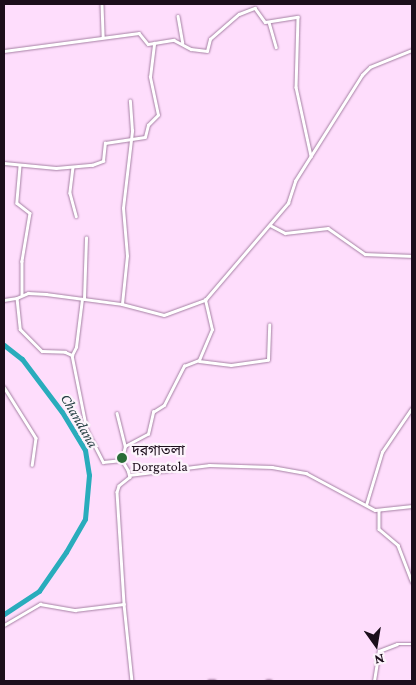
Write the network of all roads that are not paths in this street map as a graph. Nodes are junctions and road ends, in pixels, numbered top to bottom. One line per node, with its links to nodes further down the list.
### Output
1 (102, 4): 4 (street)
2 (178, 16): 6 (street)
3 (269, 22): 6 (street); 7 (street); 12 (street)
4 (103, 36): 5 (street); 9 (street)
5 (154, 43): 6 (street); 11 (street)
6 (184, 44)
7 (276, 47)
8 (412, 50): 12 (street)
9 (4, 51)
10 (130, 101): 11 (street)
11 (131, 141): 15 (street); 25 (street)
12 (312, 156): 17 (street)
13 (4, 163): 14 (street)
14 (20, 165): 15 (street); 20 (street)
15 (73, 167): 16 (street)
16 (76, 216)
17 (270, 225): 19 (street); 24 (street)
18 (86, 238): 22 (street)
19 (412, 256)
20 (22, 294): 21 (street); 22 (street)
21 (18, 298): 23 (street); 27 (street)
22 (83, 299): 25 (street); 27 (street)
23 (4, 300)
24 (205, 300): 25 (street); 28 (street)
25 (122, 304)
26 (269, 325): 28 (street)
27 (72, 355): 33 (street)
28 (199, 361): 32 (street)
29 (4, 387): 34 (street)
30 (412, 408): 36 (street)
31 (117, 413): 32 (street)
32 (125, 446): 33 (street)
33 (122, 460): 35 (street)
34 (32, 465)
35 (130, 475): 36 (street); 40 (street)
36 (366, 505): 38 (street)
37 (412, 506): 38 (street)
38 (379, 510): 39 (street)
39 (412, 581)
40 (124, 604): 41 (street); 43 (street)
41 (4, 625)
42 (412, 644): 48 (street)
43 (132, 681)
44 (209, 681): 45 (street)
45 (215, 681)
46 (266, 681): 47 (street)
47 (271, 681)
48 (374, 681)

